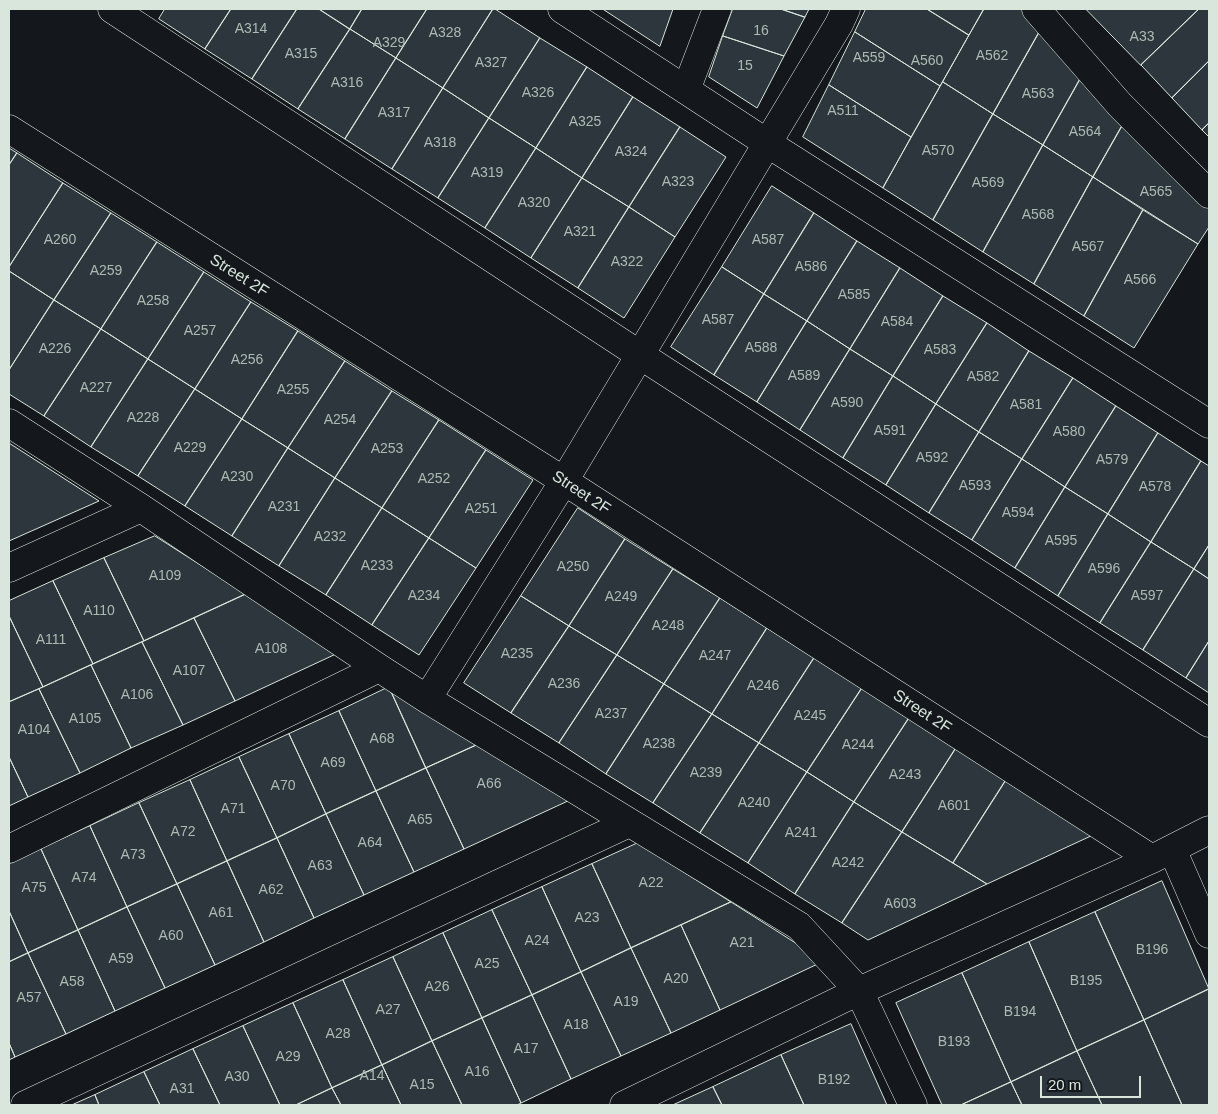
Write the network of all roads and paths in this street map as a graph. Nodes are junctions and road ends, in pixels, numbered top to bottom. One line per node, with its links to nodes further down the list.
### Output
1 (562, 9): 6 (street)
2 (717, 9): 6 (street)
3 (846, 9): 8 (street)
4 (1036, 9): 9 (street)
5 (127, 13): 10 (street)
6 (686, 90): 8 (street)
7 (9, 129): 13 (street, Street 2F)
8 (767, 144): 10 (street); 12 (street)
9 (1209, 194)
10 (640, 355): 13 (street); 18 (street)
11 (9, 422): 14 (street)
12 (1209, 424)
13 (564, 482): 17 (street); 22 (street, Street 2F)
14 (141, 508): 15 (street); 16 (street)
15 (9, 568)
16 (379, 668): 17 (street); 21 (street)
17 (428, 699): 19 (street)
18 (1209, 723)
19 (629, 823): 24 (street); 25 (street)
20 (1209, 830): 22 (street)
21 (9, 849)
22 (1162, 854): 23 (street); 24 (street)
23 (1209, 934)
24 (859, 991): 26 (street); 27 (street)
25 (25, 1105)
26 (624, 1105)
27 (913, 1105)

